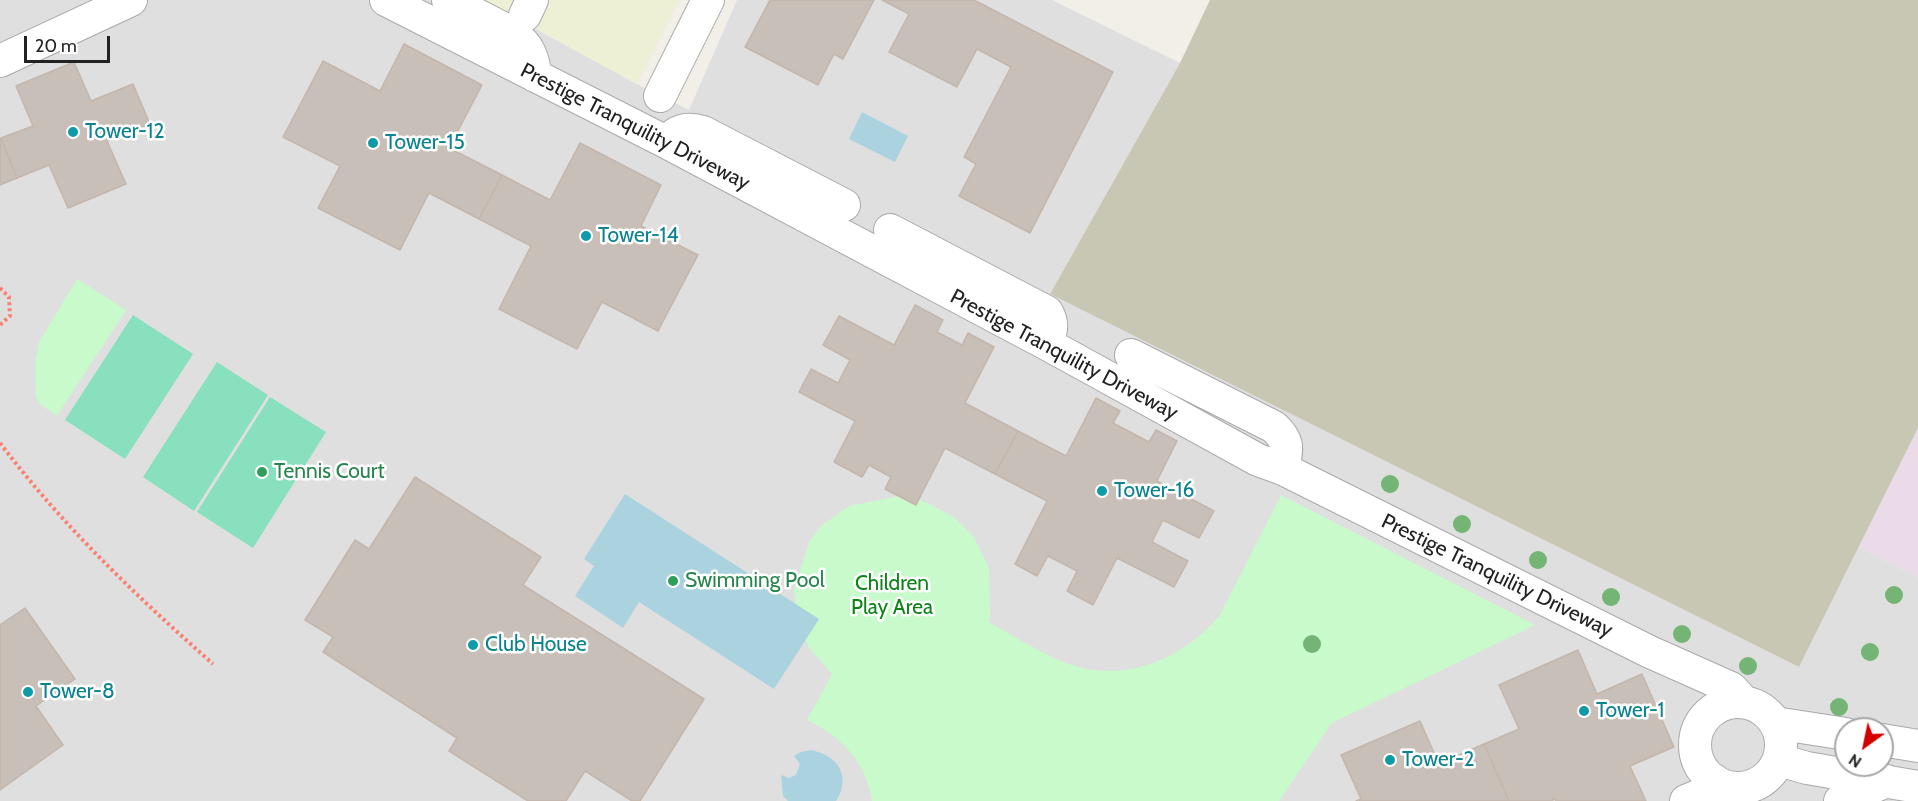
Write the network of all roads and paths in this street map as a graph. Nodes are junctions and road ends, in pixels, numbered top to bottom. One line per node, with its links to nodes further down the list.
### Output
1 (132, 0): 5 (street)
2 (386, 0): 6 (street, Prestige Tranquility Driveway)
3 (448, 0): 6 (street)
4 (708, 0): 7 (street)
5 (0, 61)
6 (535, 76): 8 (street, Prestige Tranquility Driveway)
7 (660, 96)
8 (666, 142): 9 (street); 13 (street, Prestige Tranquility Driveway)
9 (844, 205)
10 (890, 231): 13 (street)
11 (0, 288): 12 (path)
12 (0, 325)
13 (1047, 344): 16 (street, Prestige Tranquility Driveway)
14 (1131, 355): 16 (street)
15 (0, 443): 17 (path)
16 (1283, 469): 18 (street, Prestige Tranquility Driveway)
17 (213, 664)
18 (1744, 702): 19 (street); 24 (street)
19 (1775, 723): 20 (street); 23 (street)
20 (1834, 732)
21 (1894, 742): 22 (street)
22 (1918, 746)
23 (1779, 760): 24 (street); 25 (street)
24 (1714, 780): 27 (street)
25 (1887, 781): 26 (street); 28 (street)
26 (1918, 787)
27 (1686, 801)
28 (1840, 801)

